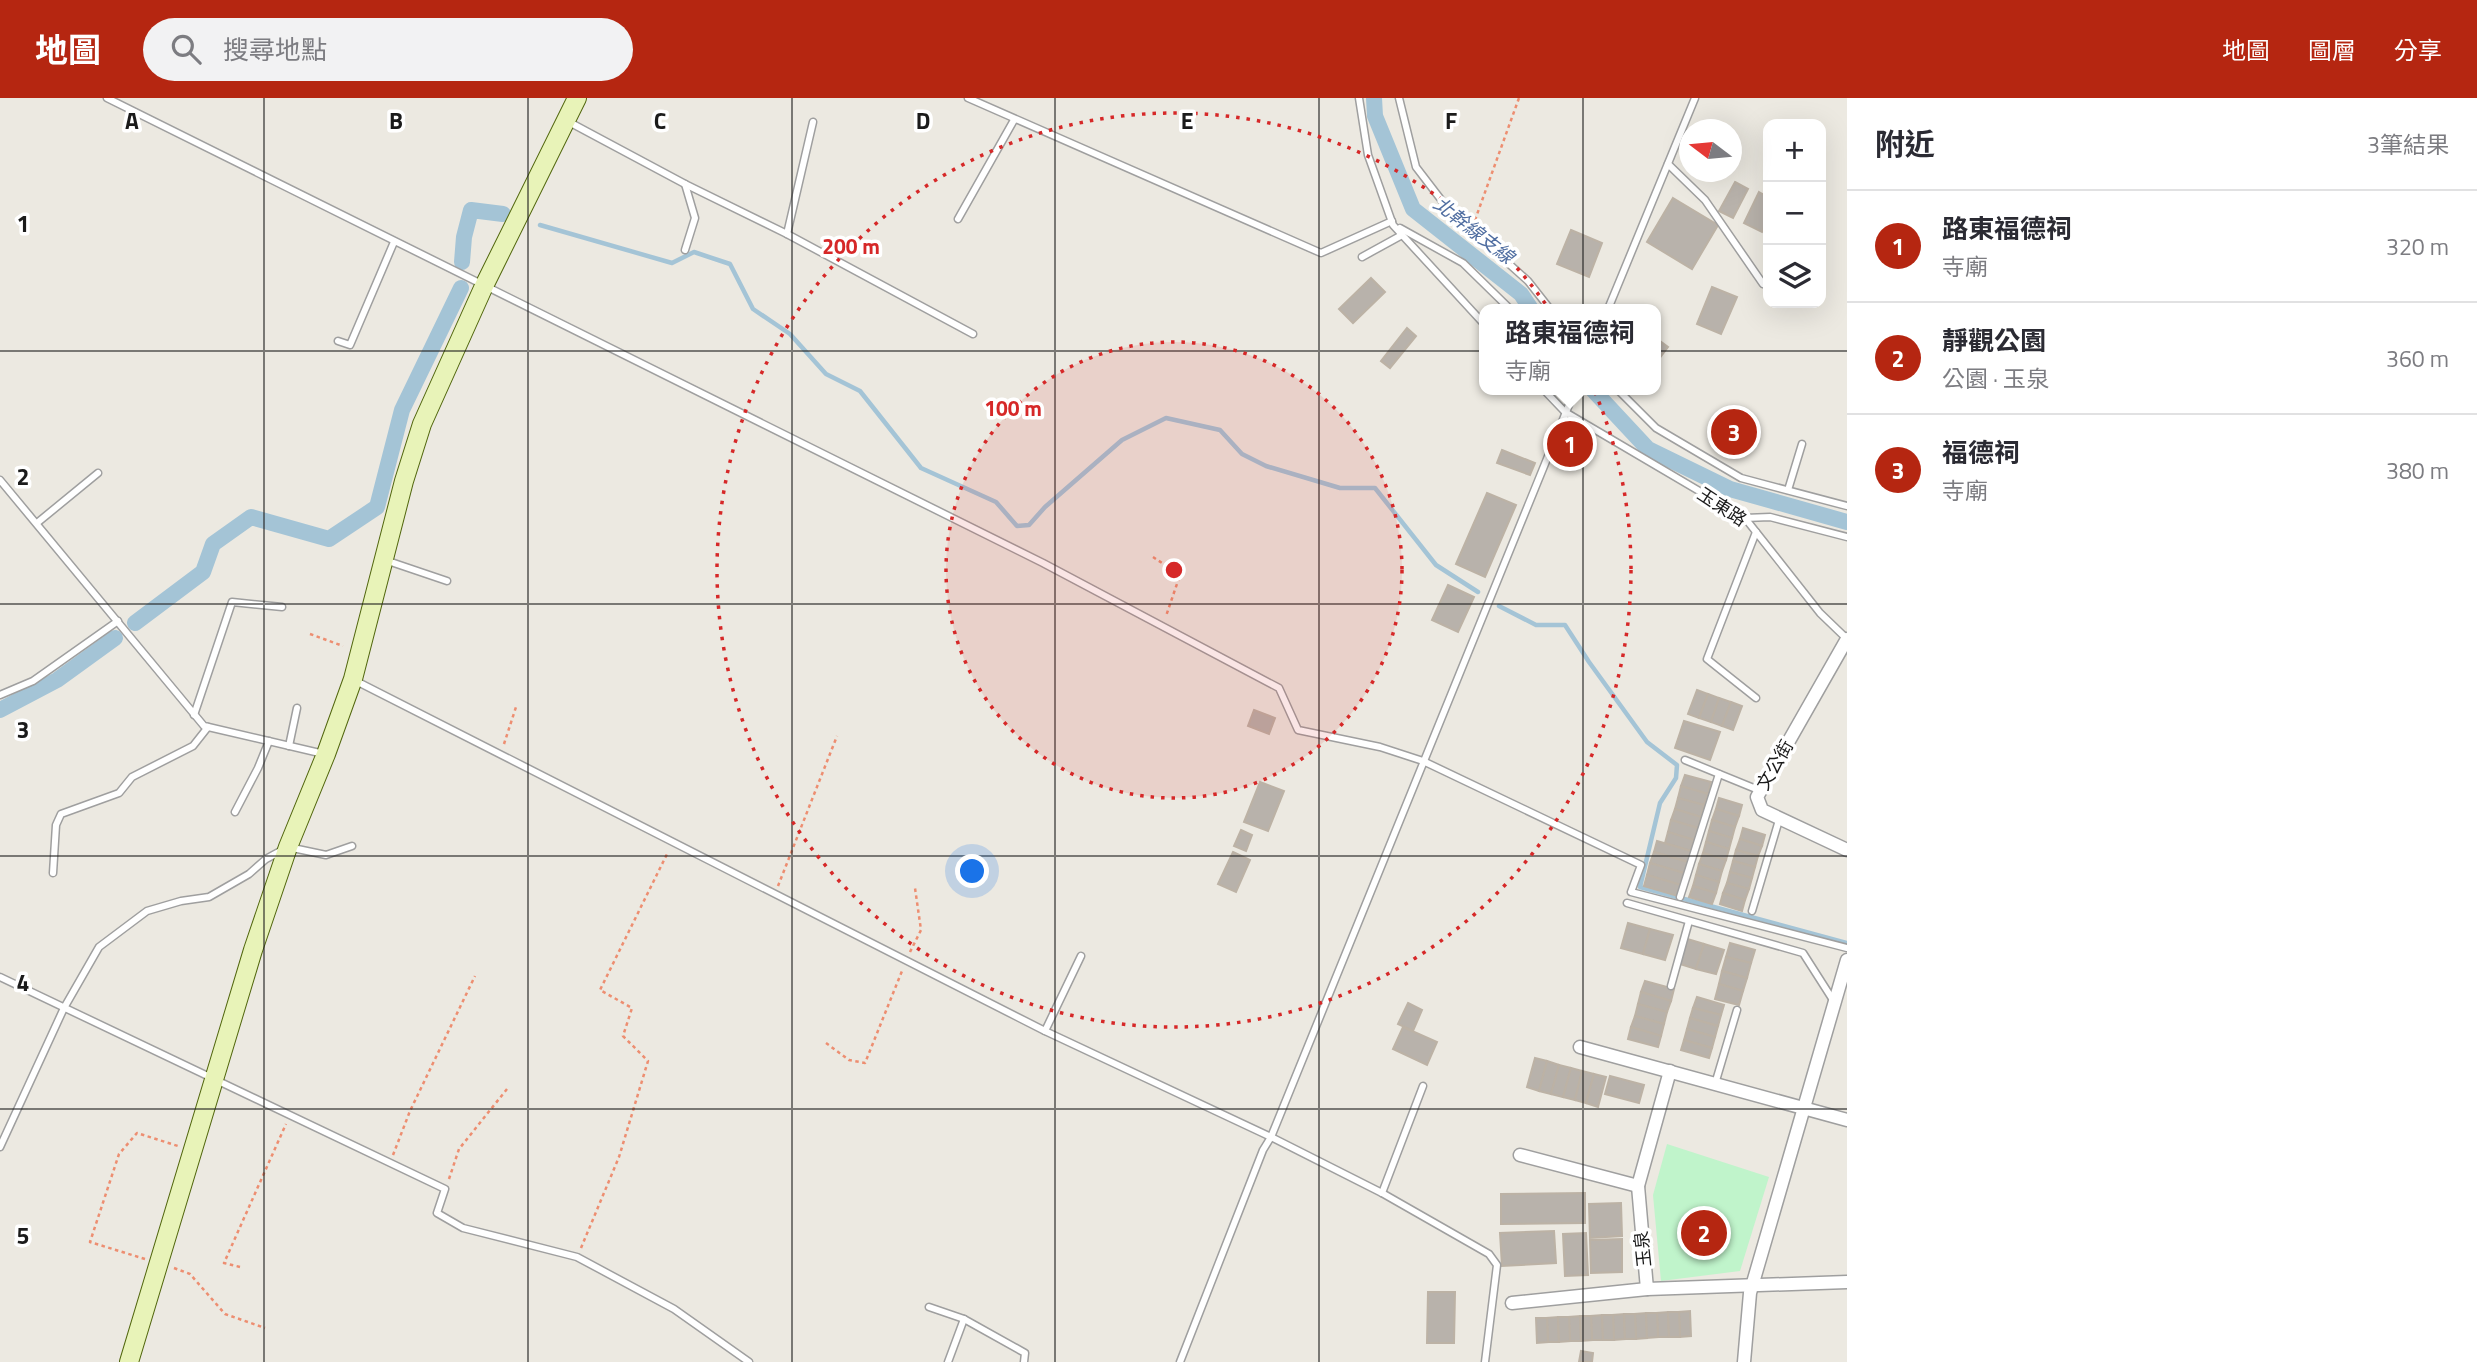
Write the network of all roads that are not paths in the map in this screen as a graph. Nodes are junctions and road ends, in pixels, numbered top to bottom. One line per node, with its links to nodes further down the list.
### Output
1 (107, 98): 16 (lane)
2 (577, 98): 7 (main road)
3 (968, 98): 8 (lane)
4 (1359, 98): 13 (lane)
5 (1399, 98): 22 (lane)
6 (1695, 98): 10 (lane)
7 (566, 120): 11 (lane); 20 (main road)
8 (1014, 120): 12 (lane); 13 (lane)
9 (813, 122): 14 (lane)
10 (1668, 164): 19 (lane); 23 (lane)
11 (685, 184): 14 (lane); 17 (lane)
12 (958, 219)
13 (1393, 223): 15 (lane); 21 (lane)
14 (787, 234): 25 (lane)
15 (1402, 234): 18 (lane); 24 (lane)
16 (394, 242): 20 (lane); 26 (lane)
17 (685, 250)
18 (1362, 257)
19 (1762, 284)
20 (484, 286): 42 (main road); 57 (lane)
21 (1505, 304)
22 (1546, 304)
23 (1610, 304)
24 (1479, 319)
25 (973, 334)
26 (338, 341)
27 (1548, 395): 31 (lane, 玉東路)
28 (1552, 395): 31 (lane)
29 (1574, 395): 32 (lane)
30 (1623, 395): 36 (lane)
31 (1553, 400): 32 (lane, 玉東路)
32 (1565, 412): 38 (lane, 玉東路); 57 (lane)
33 (1802, 444): 36 (lane)
34 (98, 473): 39 (lane)
35 (0, 480): 39 (lane)
36 (1788, 490): 37 (lane)
37 (1847, 506)
38 (1745, 518): 40 (lane, 玉東路); 41 (lane)
39 (37, 523): 45 (lane)
40 (1756, 532): 46 (lane, 玉東路); 49 (lane)
41 (1847, 537)
42 (384, 559): 43 (lane); 47 (main road)
43 (447, 581)
44 (282, 607): 51 (lane)
45 (118, 621): 48 (lane); 51 (lane)
46 (1847, 639): 59 (street, 文公街)
47 (353, 679): 55 (main road); 78 (lane)
48 (0, 695)
49 (1756, 698)
50 (297, 708): 54 (lane)
51 (194, 715): 52 (lane)
52 (208, 727): 53 (lane); 65 (lane)
53 (269, 741): 54 (lane); 60 (lane)
54 (289, 746): 55 (lane)
55 (326, 754): 63 (main road)
56 (1685, 760): 58 (lane)
57 (1423, 761): 70 (lane); 86 (lane)
58 (1719, 774): 59 (lane); 66 (lane)
59 (1761, 790): 61 (street, 文公街)
60 (234, 812)
61 (1779, 820): 64 (street, 文公街); 68 (lane)
62 (352, 846): 63 (lane)
63 (288, 847): 76 (lane); 81 (main road)
64 (1847, 850)
65 (53, 873)
66 (1680, 897)
67 (1627, 903): 69 (lane)
68 (1752, 911)
69 (1689, 921): 74 (lane); 75 (lane)
70 (1847, 948)
71 (1081, 956): 78 (lane)
72 (1847, 960): 75 (street)
73 (0, 977): 76 (lane)
74 (1671, 986)
75 (1835, 1002): 84 (street)
76 (64, 1008): 81 (lane); 87 (lane)
77 (1737, 1010): 82 (lane)
78 (1045, 1031): 86 (lane)
79 (1580, 1047): 80 (street)
80 (1670, 1071): 82 (street); 89 (street, 玉泉)
81 (216, 1079): 97 (main road); 98 (lane)
82 (1715, 1084): 84 (street)
83 (1423, 1086): 90 (lane)
84 (1803, 1108): 85 (street); 92 (street)
85 (1847, 1120)
86 (1271, 1138): 90 (lane); 101 (lane)
87 (0, 1146)
88 (1520, 1155): 89 (street)
89 (1638, 1186): 93 (street, 玉泉)
90 (1381, 1193): 102 (lane)
91 (1847, 1282): 92 (street, 玉泉)
92 (1753, 1286): 93 (street, 玉泉); 103 (street)
93 (1647, 1289): 94 (street)
94 (1512, 1303)
95 (929, 1307): 96 (lane)
96 (964, 1319): 99 (lane); 100 (lane)
97 (129, 1362)
98 (749, 1362)
99 (948, 1362)
100 (1024, 1362)
101 (1180, 1362)
102 (1485, 1362)
103 (1744, 1362)

